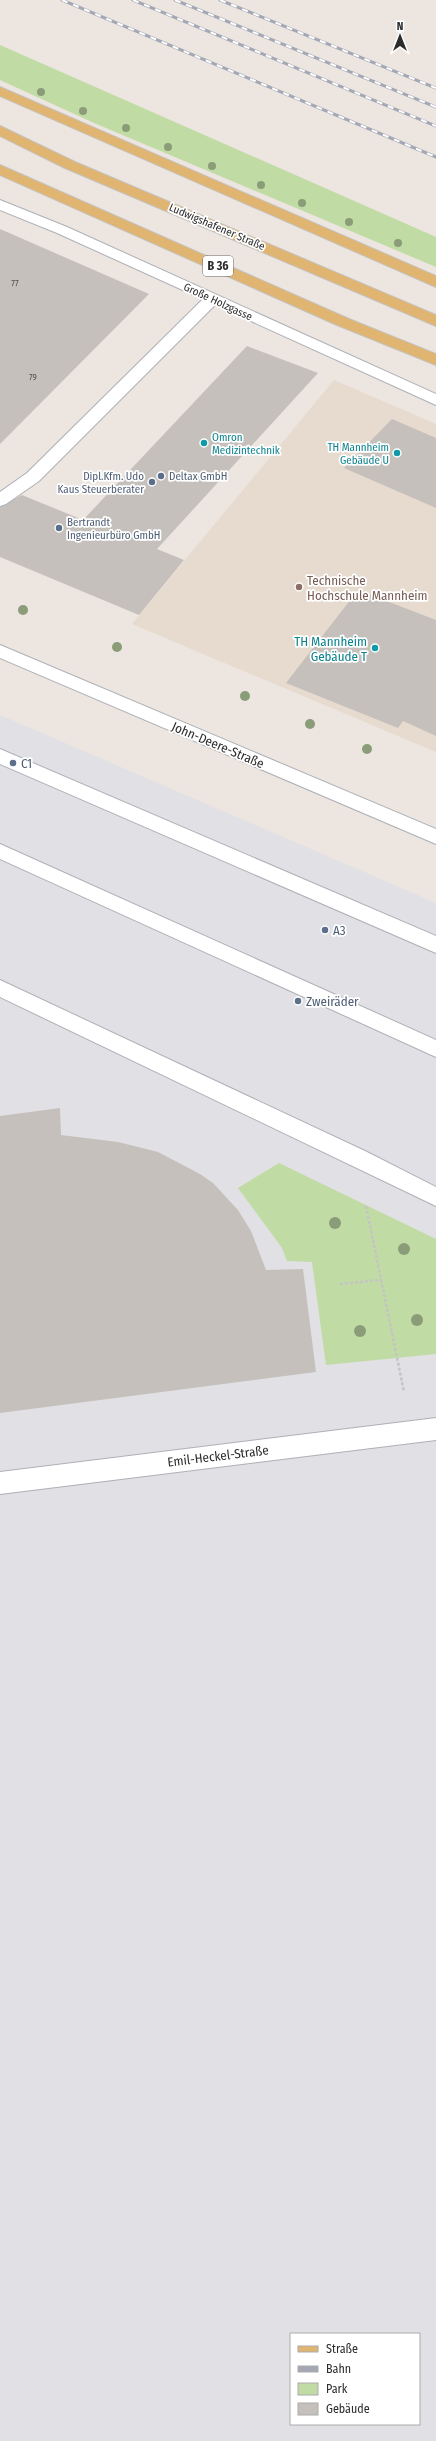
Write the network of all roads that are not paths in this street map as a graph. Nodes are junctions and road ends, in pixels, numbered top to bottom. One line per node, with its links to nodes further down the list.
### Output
1 (0, 91): 5 (main road)
2 (0, 130): 7 (main road, Ludwigshafener Straße)
3 (0, 169): 8 (main road, B 36)
4 (0, 205): 6 (street, Große Holzgasse)
5 (436, 282)
6 (212, 299): 9 (street, Große Holzgasse); 10 (street)
7 (436, 321)
8 (436, 360)
9 (436, 400)
10 (0, 500)
11 (0, 651): 13 (street, John-Deere-Straße)
12 (0, 756): 15 (street)
13 (436, 837)
14 (0, 851): 17 (street)
15 (436, 945)
16 (0, 988): 18 (street)
17 (436, 1050)
18 (436, 1197)
19 (436, 1429): 20 (street, Emil-Heckel-Straße)
20 (0, 1483)

